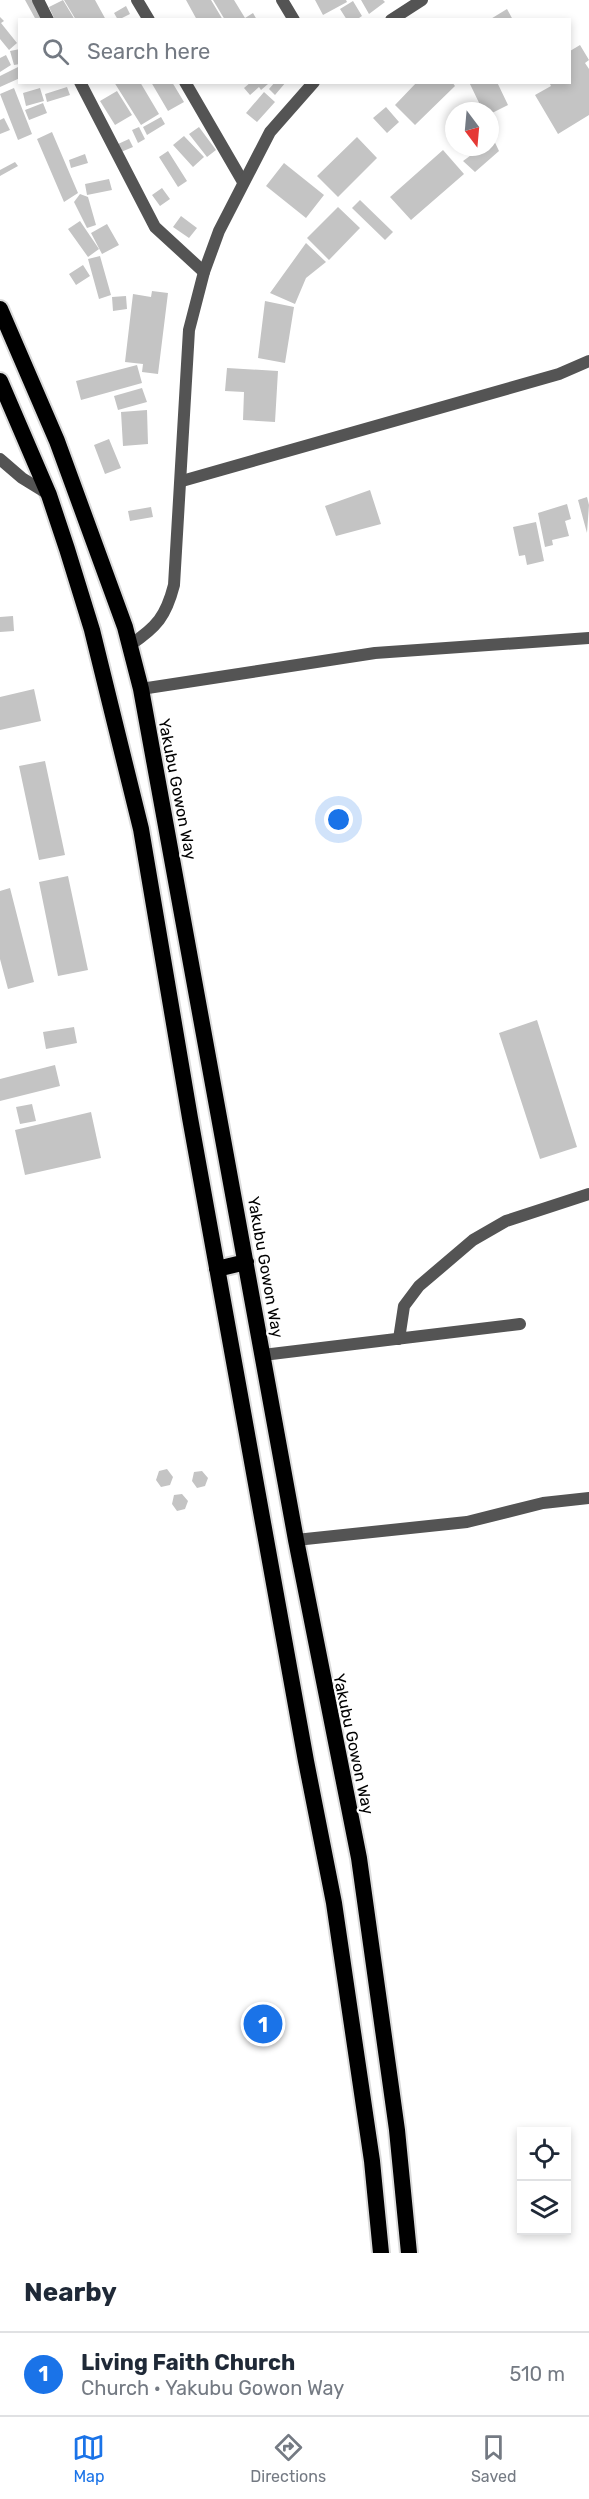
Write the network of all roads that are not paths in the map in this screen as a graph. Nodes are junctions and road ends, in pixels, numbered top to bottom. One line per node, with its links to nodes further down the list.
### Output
1 (38, 0): 5 (street)
2 (137, 0): 6 (street)
3 (282, 0): 7 (street)
4 (421, 0): 8 (street)
5 (47, 18)
6 (148, 18)
7 (293, 18)
8 (394, 18)
9 (81, 84): 13 (street)
10 (186, 84): 12 (street)
11 (312, 84): 12 (street)
12 (243, 182): 13 (street)
13 (204, 272): 18 (street)
14 (0, 309): 21 (highway, Yakubu Gowon Way)
15 (589, 361): 18 (street)
16 (0, 381): 19 (highway)
17 (0, 459): 19 (street)
18 (182, 481): 21 (street)
19 (49, 495): 25 (highway)
20 (589, 638): 22 (street)
21 (130, 645): 22 (highway, Yakubu Gowon Way)
22 (141, 689): 24 (highway, Yakubu Gowon Way)
23 (589, 1194): 27 (street)
24 (246, 1262): 25 (highway); 28 (highway, Yakubu Gowon Way)
25 (217, 1269): 31 (highway)
26 (520, 1324): 27 (street)
27 (399, 1339): 28 (street)
28 (263, 1355): 30 (highway, Yakubu Gowon Way)
29 (589, 1498): 30 (street)
30 (296, 1540): 32 (highway, Yakubu Gowon Way)
31 (381, 2253)
32 (409, 2253)

